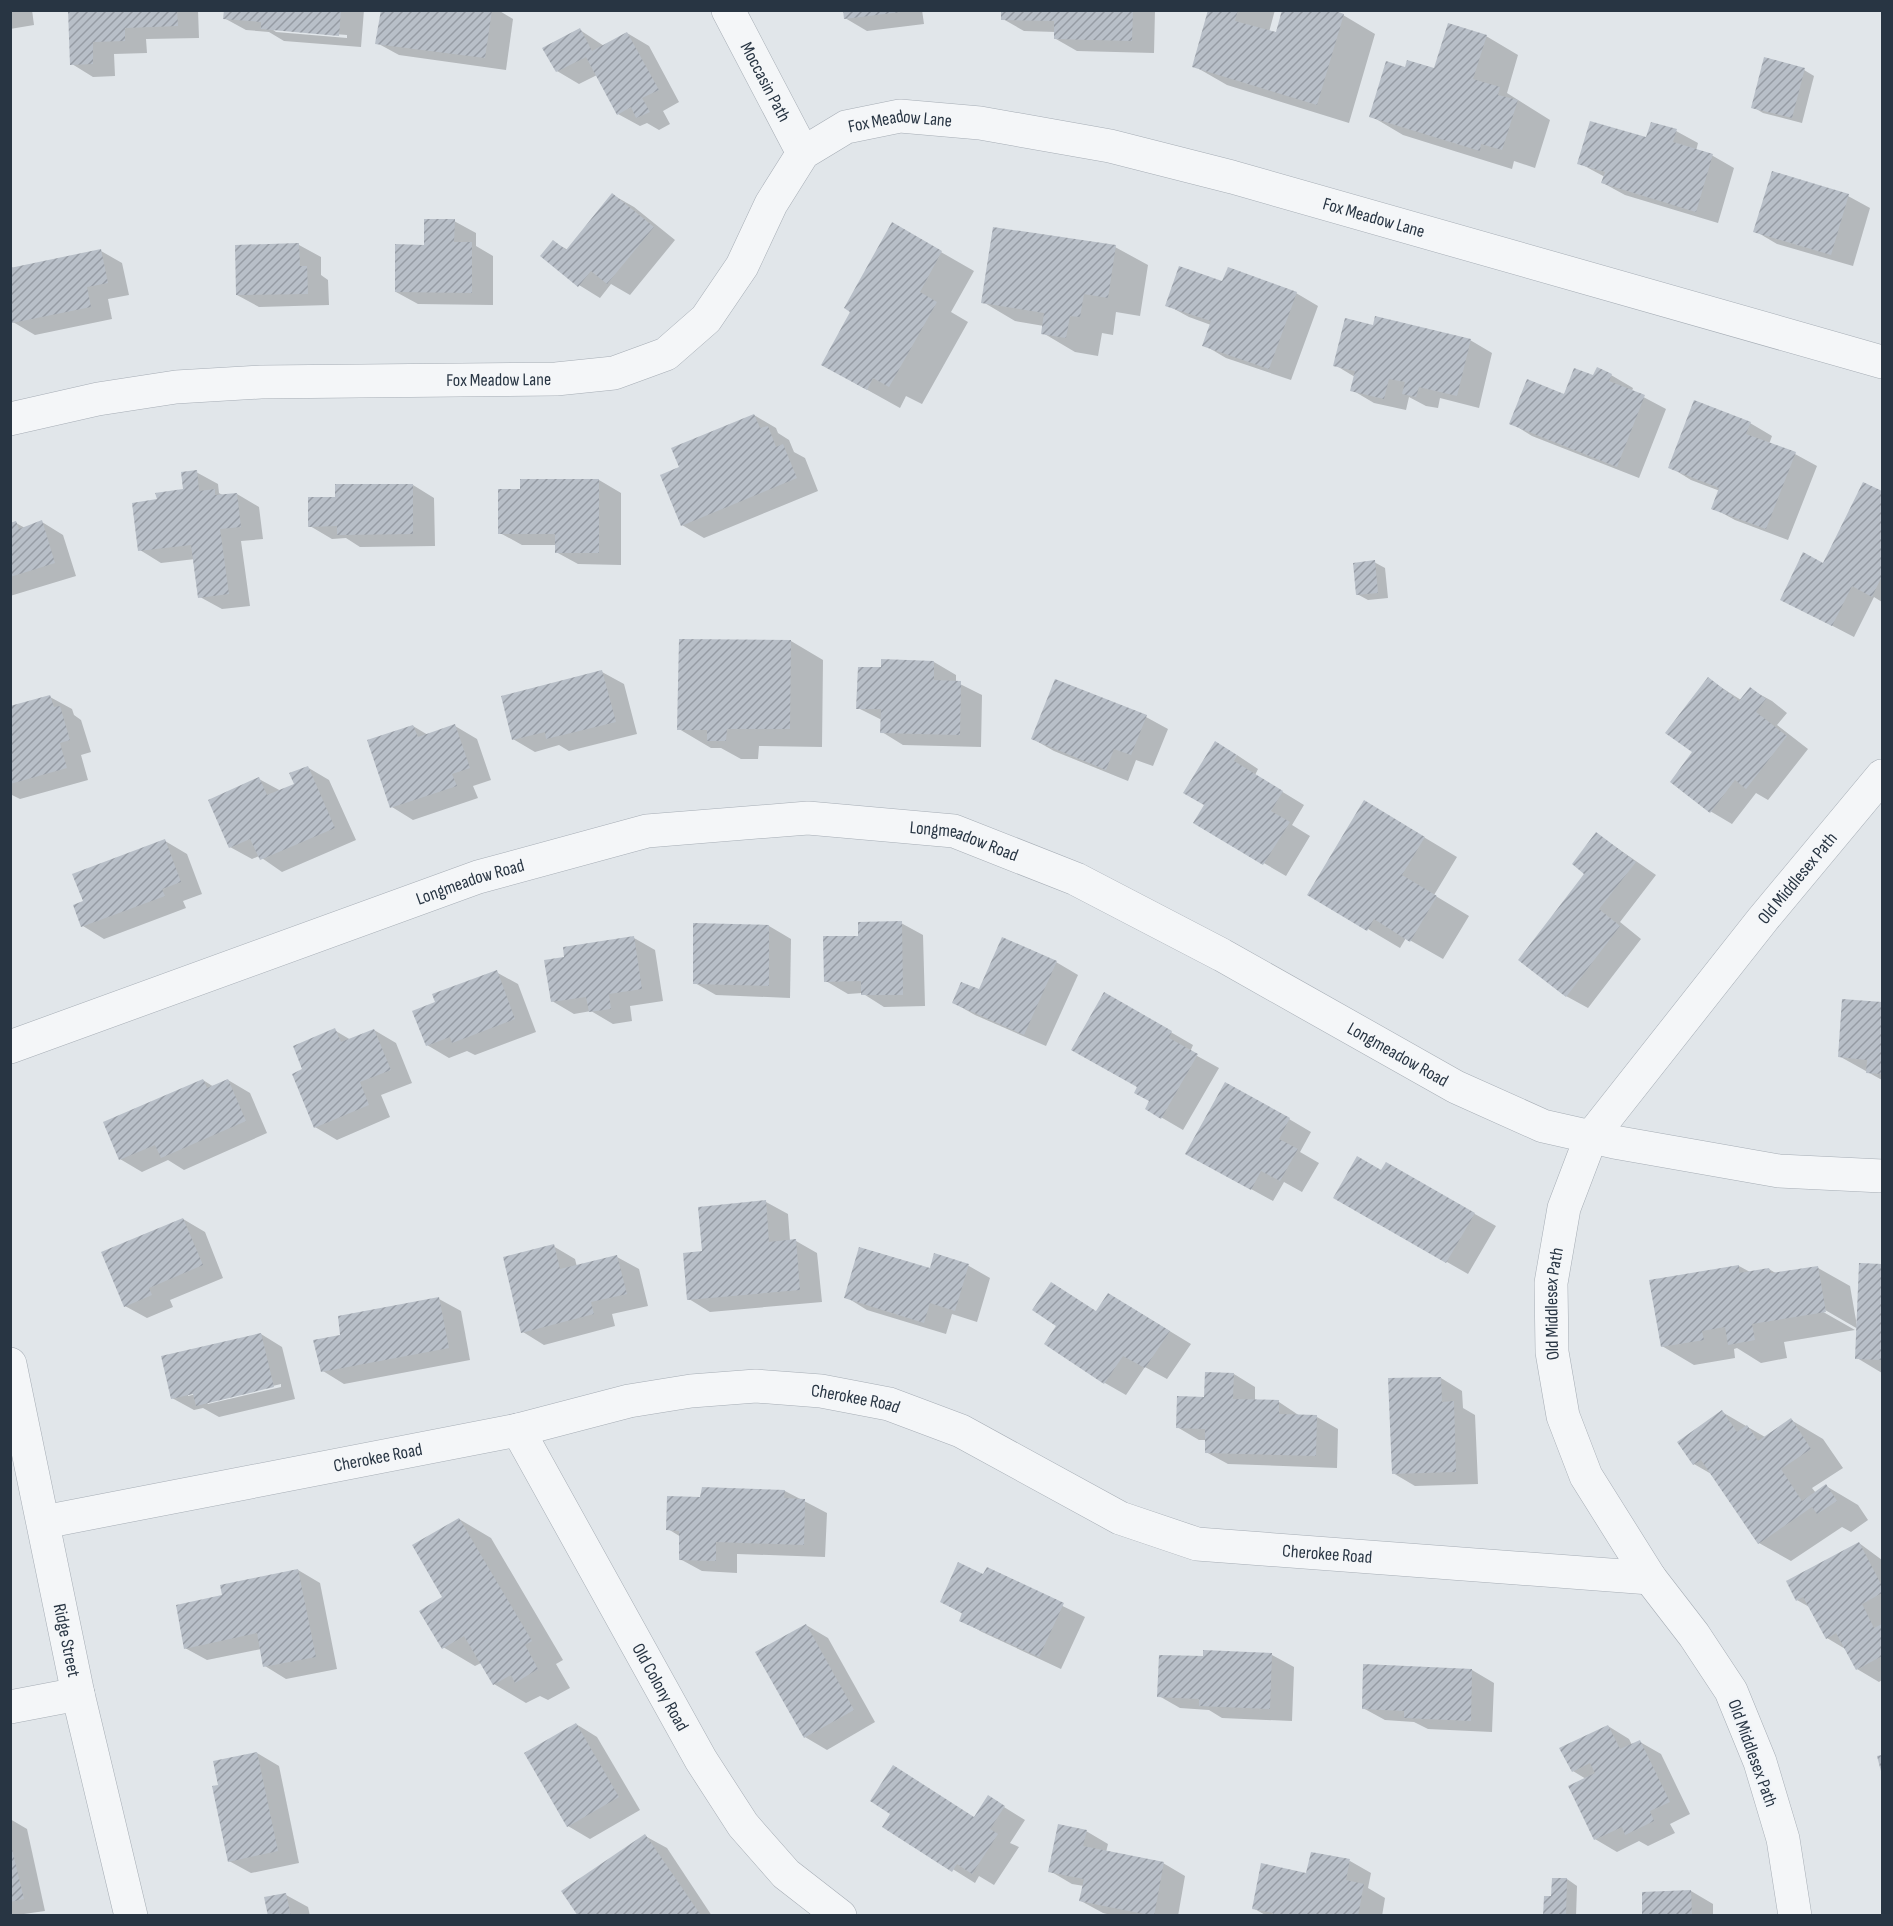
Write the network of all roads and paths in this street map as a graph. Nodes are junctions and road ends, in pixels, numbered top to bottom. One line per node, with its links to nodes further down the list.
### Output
1 (728, 10): 2 (street, Moccasin Path)
2 (803, 153): 3 (street, Fox Meadow Lane); 4 (street, Fox Meadow Lane)
3 (1882, 362)
4 (10, 419)
5 (1882, 776): 7 (street, Old Middlesex Path)
6 (10, 1047): 7 (street, Longmeadow Road)
7 (1591, 1137): 8 (street, Longmeadow Road); 12 (street, Old Middlesex Path)
8 (1882, 1176)
9 (10, 1364): 11 (street, Ridge Street)
10 (518, 1430): 11 (street, Cherokee Road); 12 (street, Cherokee Road); 15 (street, Old Colony Road)
11 (44, 1521): 13 (street, Ridge Street)
12 (1650, 1578): 17 (street, Old Middlesex Path)
13 (78, 1694): 14 (street); 16 (street, Ridge Street)
14 (10, 1707)
15 (839, 1915)
16 (131, 1916)
17 (1795, 1916)

